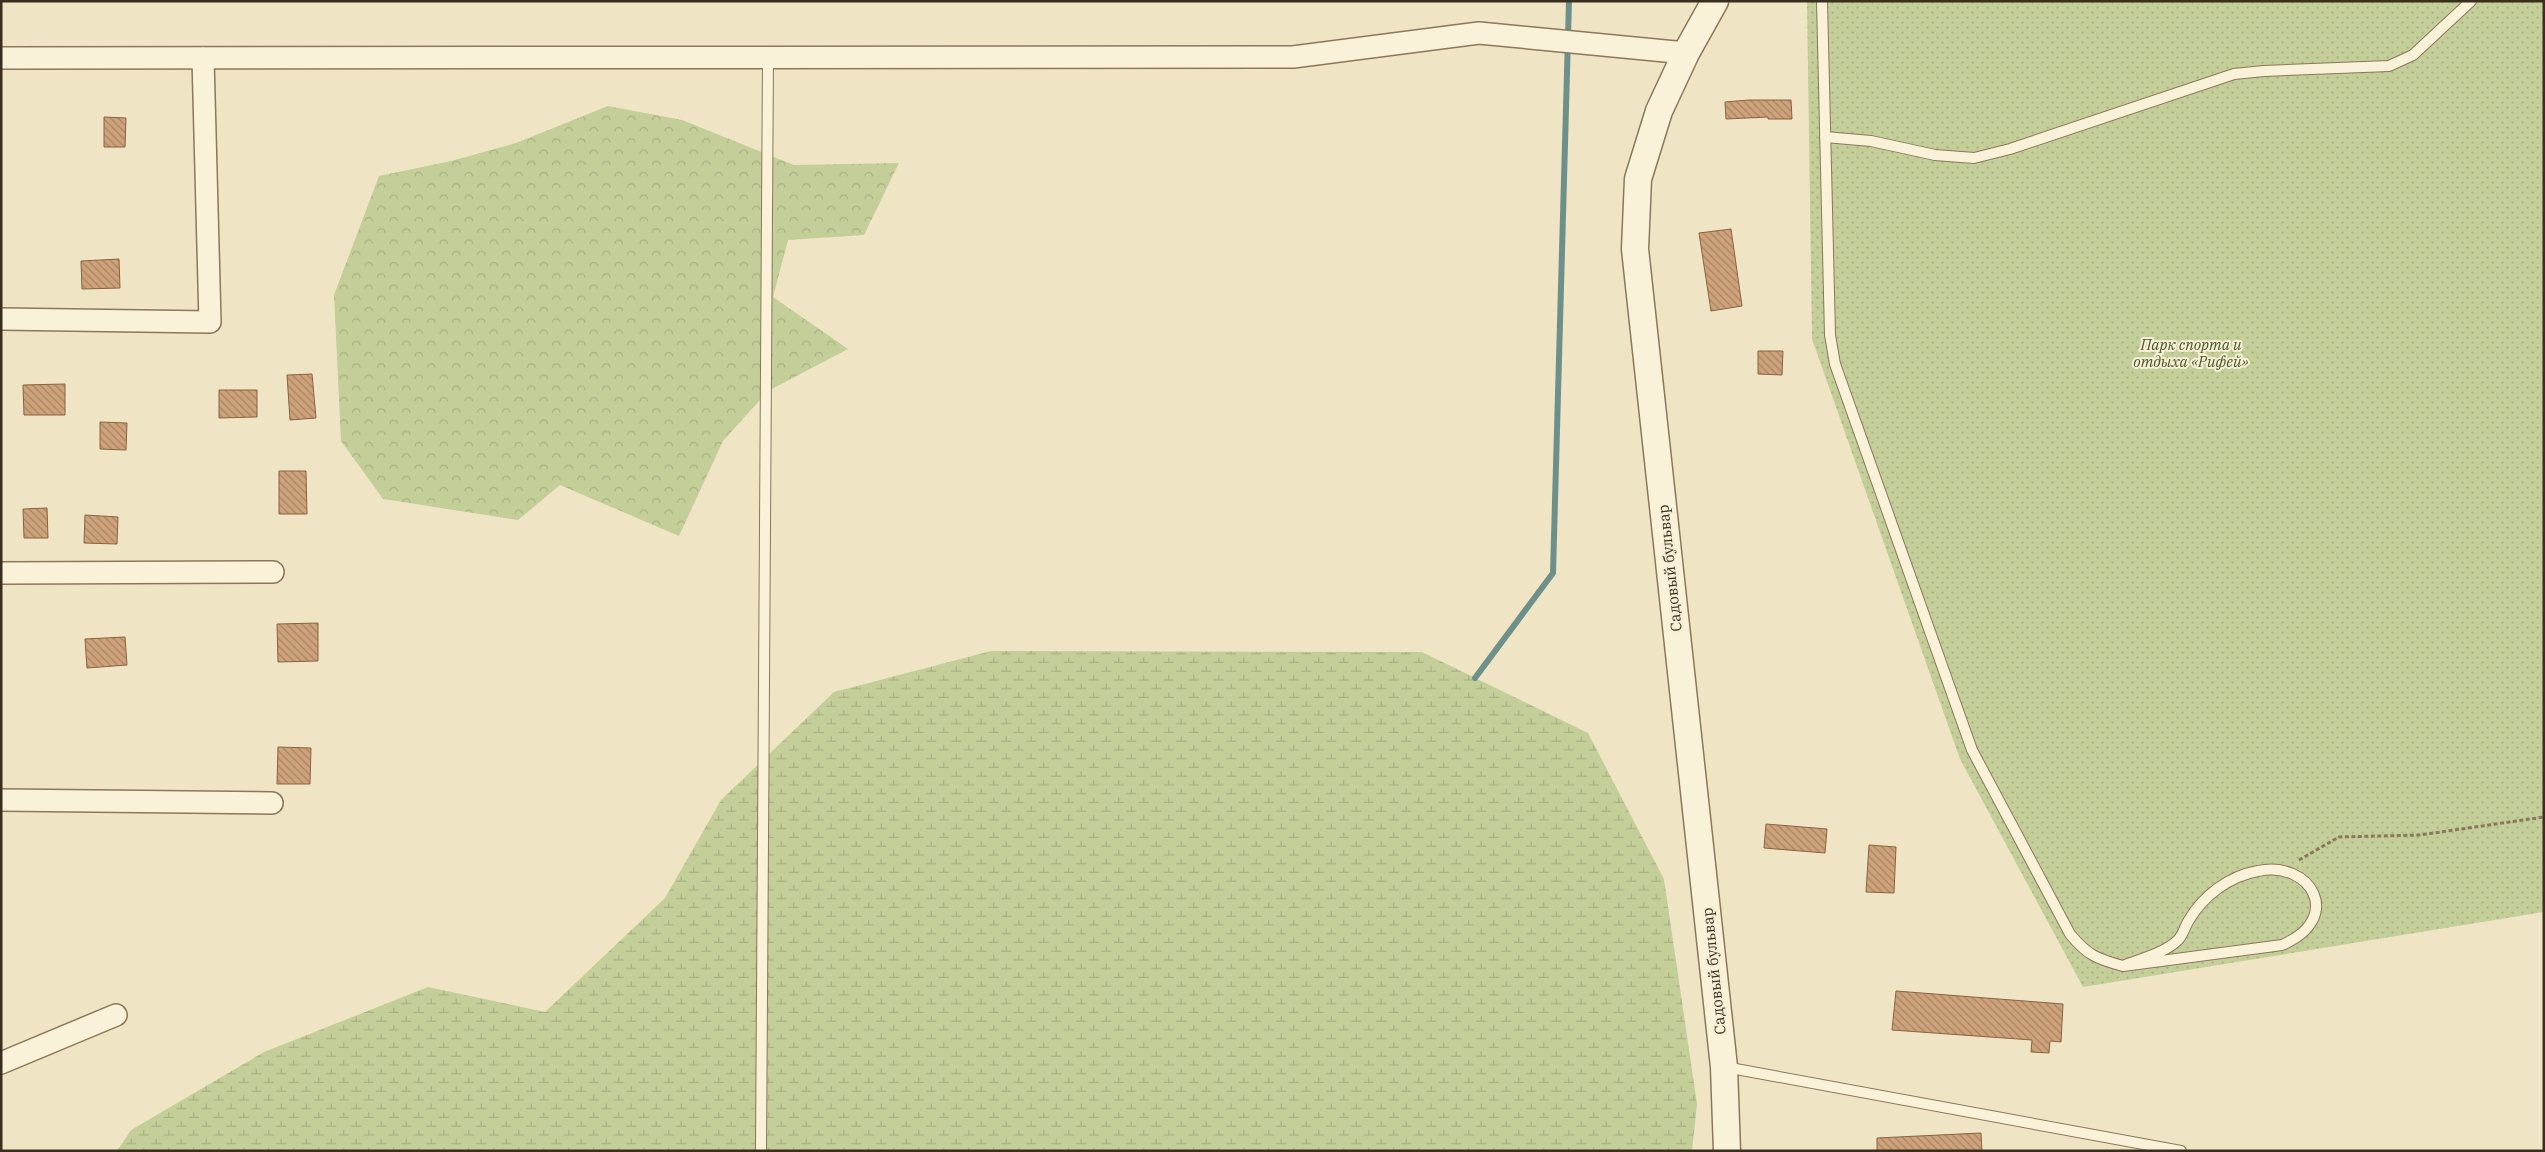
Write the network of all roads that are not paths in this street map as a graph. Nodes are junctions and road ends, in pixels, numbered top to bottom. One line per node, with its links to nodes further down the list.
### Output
1 (1715, 1): 4 (street, Садовый бульвар)
2 (1822, 1): 8 (lane)
3 (2471, 1): 8 (lane)
4 (1686, 53): 7 (street); 17 (street, Садовый бульвар)
5 (1, 58): 6 (street)
6 (203, 58): 7 (street); 9 (street)
7 (768, 58): 18 (lane)
8 (1825, 137): 14 (lane)
9 (1, 319)
10 (273, 572): 11 (street)
11 (1, 574)
12 (1, 800): 13 (street)
13 (272, 803)
14 (2123, 966): 14 (lane)
15 (116, 1015): 16 (street)
16 (1, 1064)
17 (1724, 1067): 19 (street, Садовый бульвар); 20 (lane)
18 (761, 1151)
19 (1727, 1151)
20 (2181, 1151)

